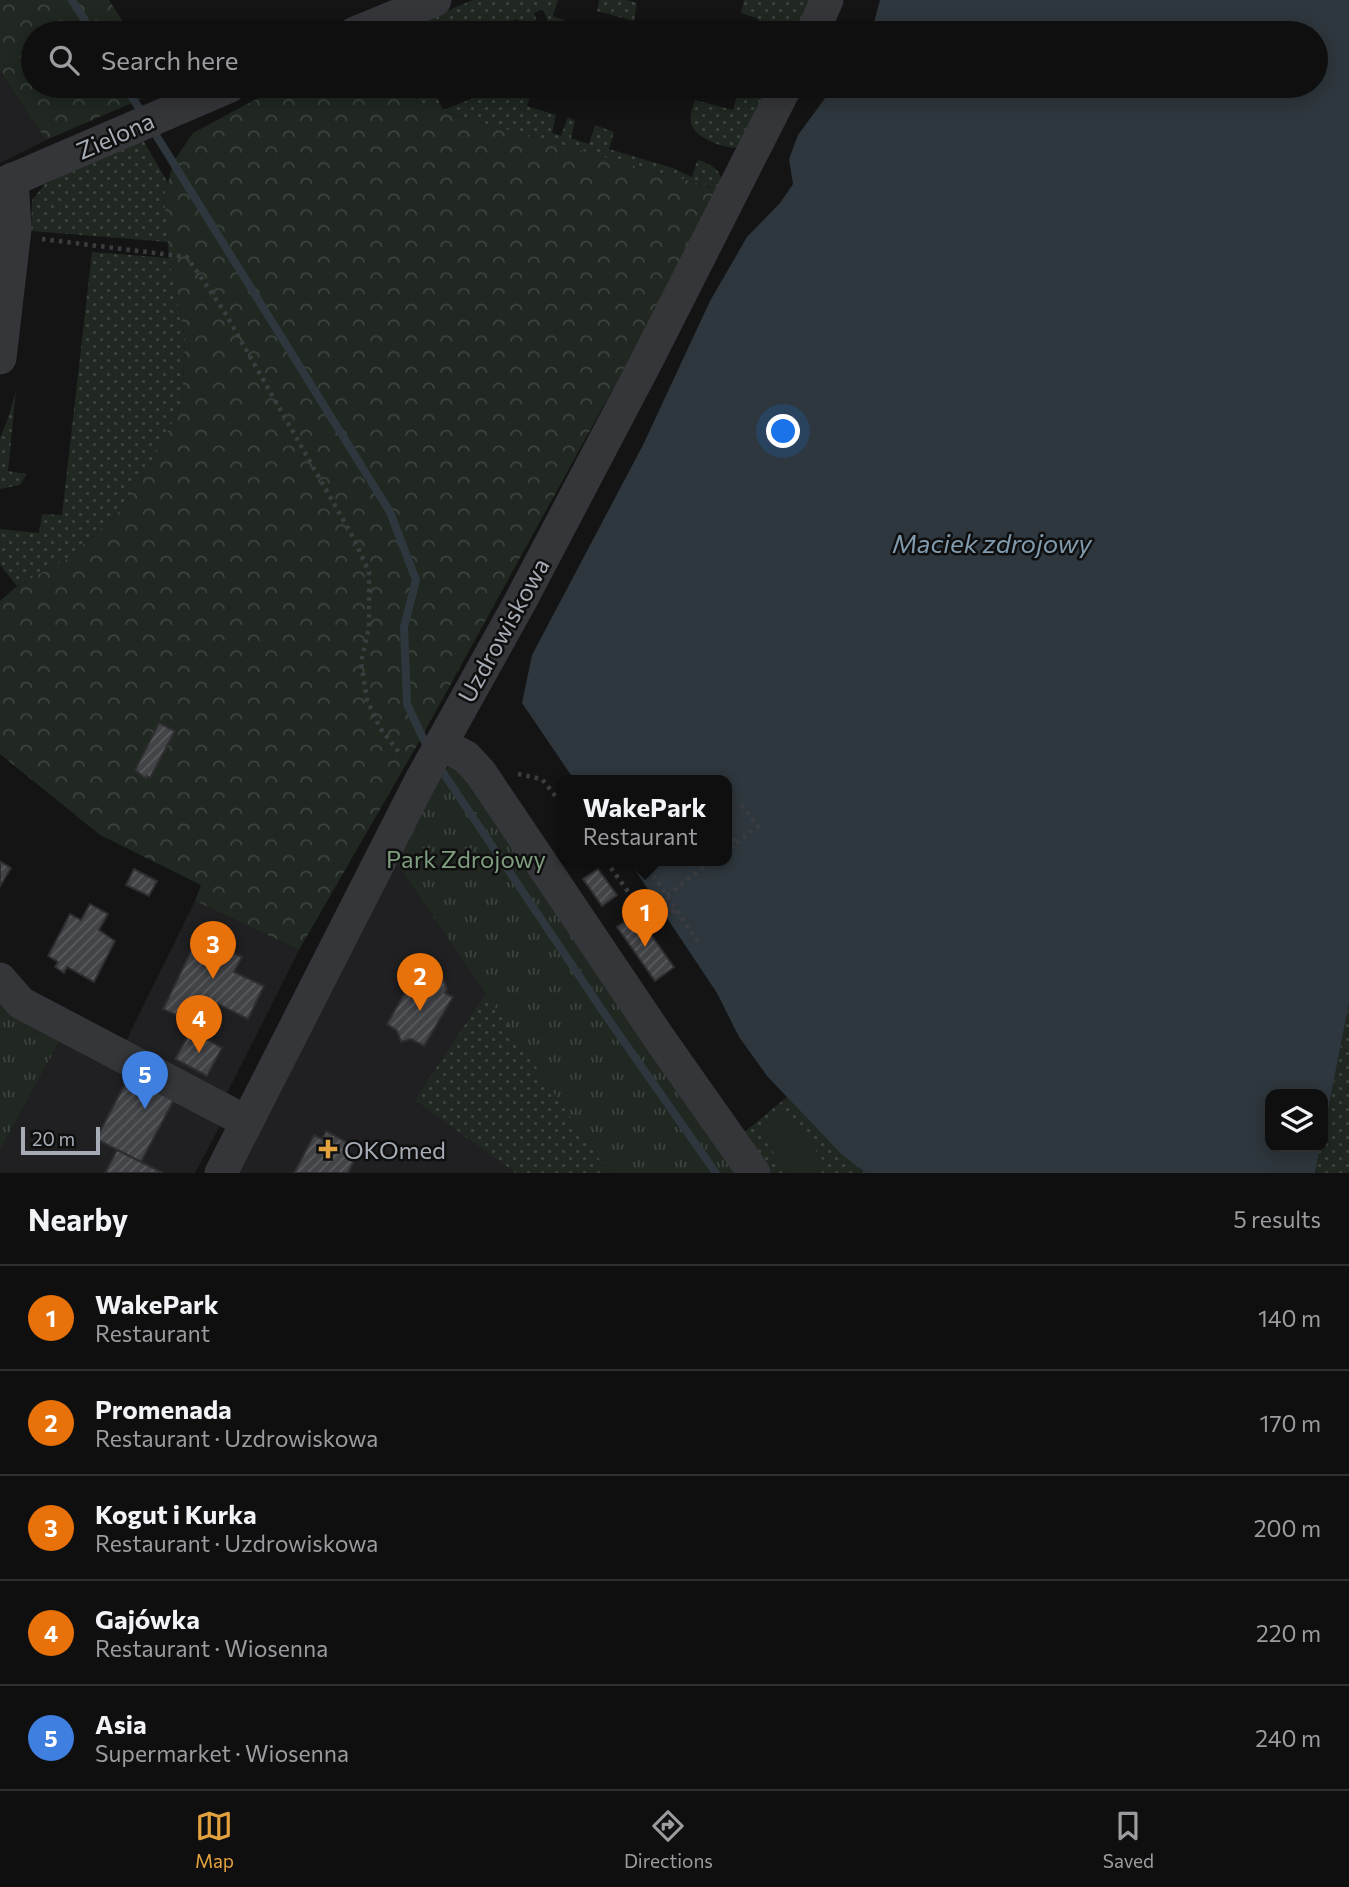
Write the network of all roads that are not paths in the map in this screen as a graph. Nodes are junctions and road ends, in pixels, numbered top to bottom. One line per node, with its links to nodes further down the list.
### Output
1 (435, 0): 3 (street)
2 (827, 0): 4 (street)
3 (384, 21)
4 (818, 21)
5 (202, 98): 7 (street, Zielona)
6 (780, 98): 9 (street, Uzdrowiskowa)
7 (6, 182): 8 (street)
8 (0, 358)
9 (441, 744): 11 (street, Uzdrowiskowa); 13 (street)
10 (0, 979): 11 (street)
11 (247, 1122): 12 (street, Uzdrowiskowa)
12 (220, 1173)
13 (754, 1173)

